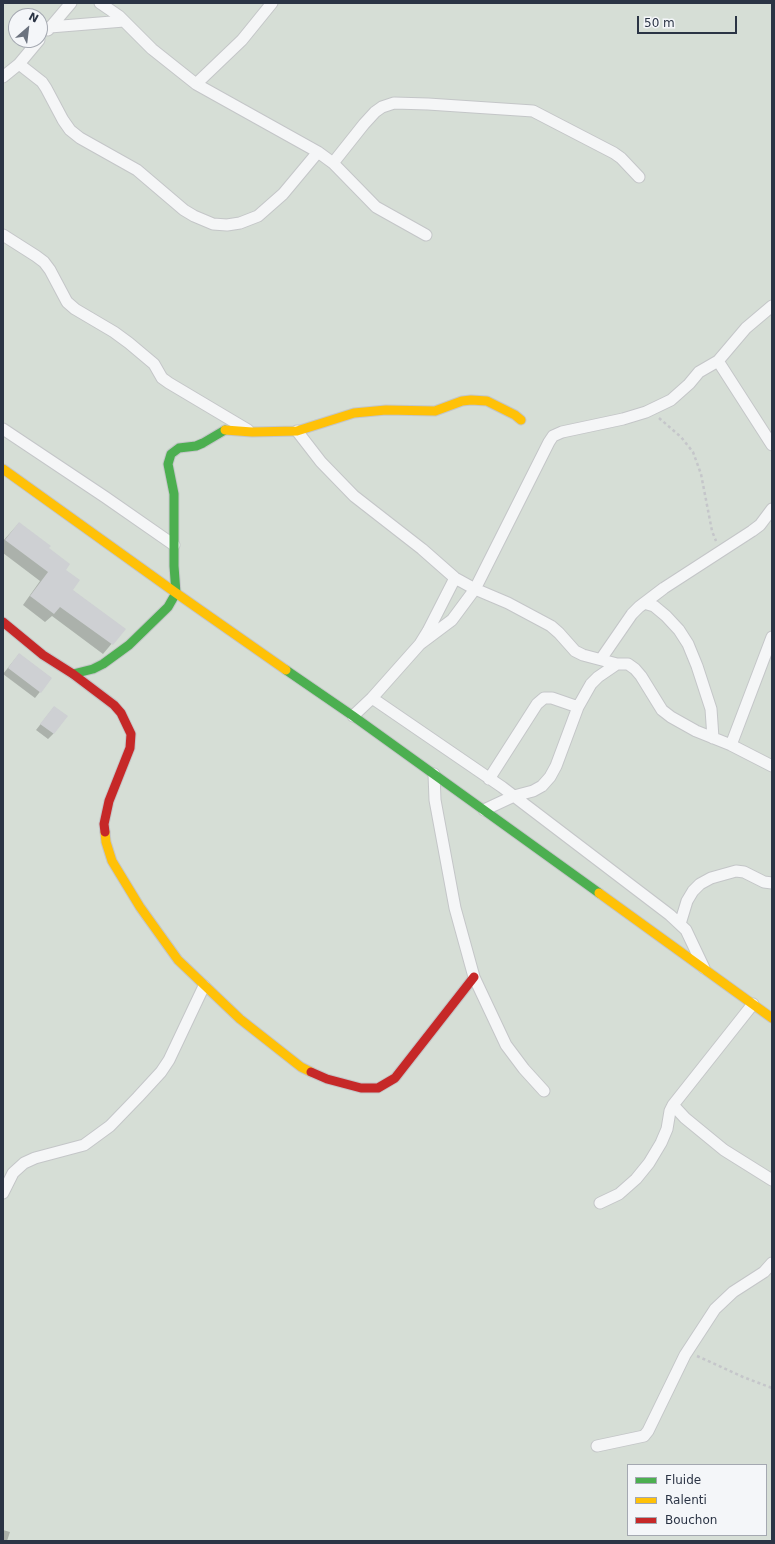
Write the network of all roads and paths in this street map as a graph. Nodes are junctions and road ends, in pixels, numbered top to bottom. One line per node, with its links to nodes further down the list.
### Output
1 (71, 3): 5 (street)
2 (100, 3): 4 (street)
3 (272, 3): 10 (street)
4 (124, 21): 5 (street); 10 (street)
5 (50, 27): 6 (street)
6 (48, 30)
7 (33, 48): 8 (street)
8 (19, 64): 9 (street); 11 (street)
9 (5, 72)
10 (196, 84): 11 (street)
11 (318, 152): 12 (street)
12 (333, 163): 13 (street); 15 (street)
13 (639, 177)
14 (3, 235): 22 (street)
15 (426, 235)
16 (772, 306): 17 (street)
17 (718, 361): 18 (street); 23 (street)
18 (646, 412): 27 (path); 29 (street)
19 (521, 420): 21 (street)
20 (3, 430): 26 (street)
21 (297, 431): 22 (street); 28 (street)
22 (252, 432): 26 (street)
23 (772, 445)
24 (3, 469): 30 (street)
25 (772, 509): 27 (street)
26 (174, 545): 30 (street)
27 (720, 553): 31 (street)
28 (455, 578): 29 (street); 34 (street)
29 (474, 589): 34 (street); 35 (street)
30 (176, 593): 37 (street); 40 (street)
31 (644, 603): 35 (street); 41 (street)
32 (4, 626): 37 (street)
33 (772, 637): 42 (street)
34 (420, 644): 38 (street)
35 (601, 659): 36 (street)
36 (617, 664): 39 (street); 41 (street)
37 (73, 674): 52 (street)
38 (372, 698): 40 (street); 45 (street)
39 (578, 707): 45 (street); 46 (street)
40 (353, 716): 44 (street)
41 (712, 738): 42 (street)
42 (731, 745): 43 (street)
43 (772, 766)
44 (434, 774): 47 (street); 51 (street)
45 (489, 778): 46 (street)
46 (514, 796): 47 (street); 49 (street)
47 (484, 810): 50 (street)
48 (772, 883): 49 (street)
49 (680, 924): 50 (street)
50 (705, 971): 53 (street)
51 (474, 977): 52 (street); 55 (street)
52 (204, 986): 58 (street)
53 (753, 1004): 54 (street); 56 (street)
54 (772, 1018)
55 (544, 1091)
56 (673, 1105): 57 (street); 59 (street)
57 (772, 1180)
58 (3, 1193)
59 (600, 1203)
60 (772, 1263): 61 (street)
61 (688, 1351): 62 (path); 63 (street)
62 (772, 1388)
63 (597, 1446)

